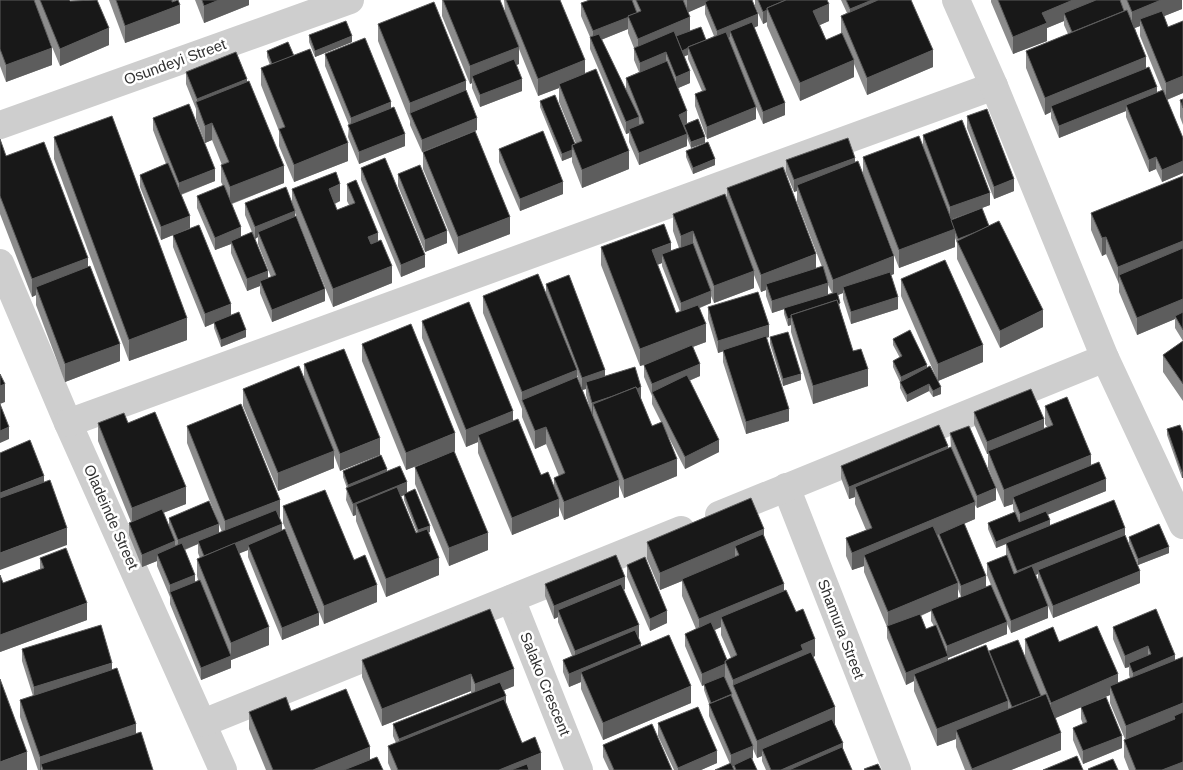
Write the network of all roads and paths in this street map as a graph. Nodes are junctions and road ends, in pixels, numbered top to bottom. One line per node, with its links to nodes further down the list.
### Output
1 (350, 0): 4 (street, Osundeyi Street)
2 (956, 0): 3 (street)
3 (994, 86): 6 (street); 7 (street)
4 (0, 125)
5 (0, 263): 7 (street, Oladeinde Street)
6 (1105, 358): 8 (street); 9 (street)
7 (68, 423): 11 (street, Oladeinde Street)
8 (786, 487): 10 (street); 14 (street, Shamura Street)
9 (1183, 524)
10 (510, 598): 11 (street); 13 (street, Salako Crescent)
11 (203, 723): 12 (street, Oladeinde Street)
12 (223, 770)
13 (579, 770)
14 (897, 770)

